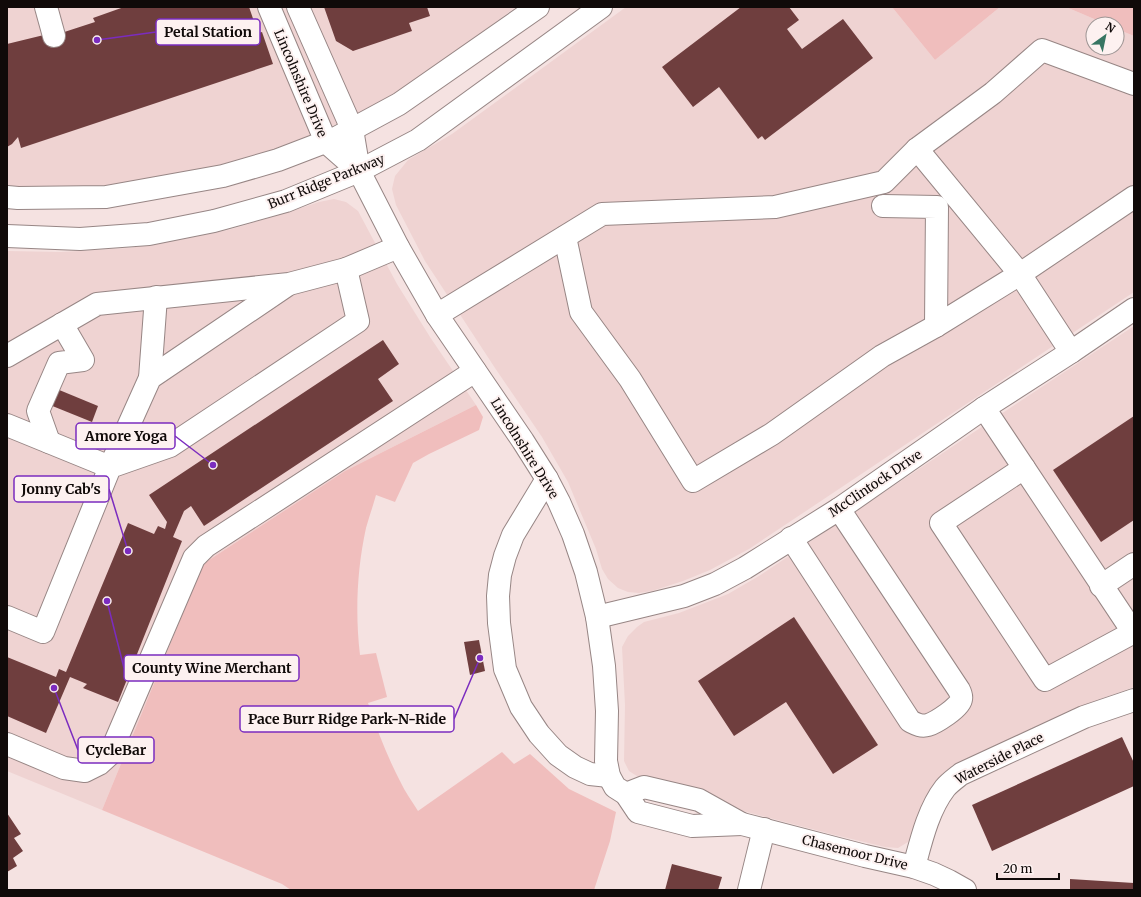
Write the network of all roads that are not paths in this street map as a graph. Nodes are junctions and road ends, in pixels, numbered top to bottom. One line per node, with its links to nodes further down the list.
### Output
1 (46, 7): 6 (street)
2 (269, 7): 9 (street, Lincolnshire Drive)
3 (298, 7): 8 (street, Lincolnshire Drive)
4 (538, 7): 8 (street)
5 (601, 7): 11 (street, Burr Ridge Parkway)
6 (54, 36)
7 (1134, 84): 10 (street)
8 (352, 129): 9 (street); 11 (street, Lincolnshire Drive)
9 (326, 142): 11 (street, Lincolnshire Drive); 12 (street)
10 (916, 150): 16 (street); 19 (street)
11 (358, 171): 15 (street, Burr Ridge Parkway); 17 (street, Lincolnshire Drive)
12 (7, 197)
13 (1134, 197): 19 (street)
14 (883, 206): 25 (street)
15 (7, 236)
16 (566, 237): 23 (street); 25 (street)
17 (398, 247): 18 (street); 23 (street, Lincolnshire Drive)
18 (346, 269): 20 (street); 33 (street)
19 (1020, 274): 25 (street); 26 (street)
20 (289, 284): 21 (street); 29 (street)
21 (156, 297): 24 (street); 29 (street)
22 (1134, 309): 26 (street, McClintock Drive)
23 (437, 315): 28 (street, Lincolnshire Drive)
24 (62, 324): 27 (street); 32 (street)
25 (936, 326)
26 (1071, 352): 30 (street, McClintock Drive)
27 (7, 356)
28 (475, 371): 35 (street, Lincolnshire Drive); 44 (street)
29 (150, 378): 33 (street)
30 (984, 408): 34 (street); 36 (street, McClintock Drive)
31 (7, 425): 32 (street)
32 (49, 442): 33 (street)
33 (110, 467): 40 (street)
34 (1024, 468): 39 (street); 42 (street)
35 (547, 479): 41 (street, Lincolnshire Drive); 45 (street)
36 (838, 509): 37 (street, McClintock Drive); 37 (street)
37 (792, 538): 41 (street, McClintock Drive)
38 (1134, 564): 39 (street)
39 (1101, 586): 42 (street)
40 (7, 617)
41 (597, 617): 45 (street, Lincolnshire Drive)
42 (1133, 632)
43 (1134, 700): 47 (street, Waterside Place)
44 (7, 744)
45 (608, 776): 46 (street, Chasemoor Drive)
46 (764, 829): 47 (street, Chasemoor Drive); 48 (street)
47 (914, 867): 49 (street, Chasemoor Drive)
48 (749, 890)
49 (965, 890)

